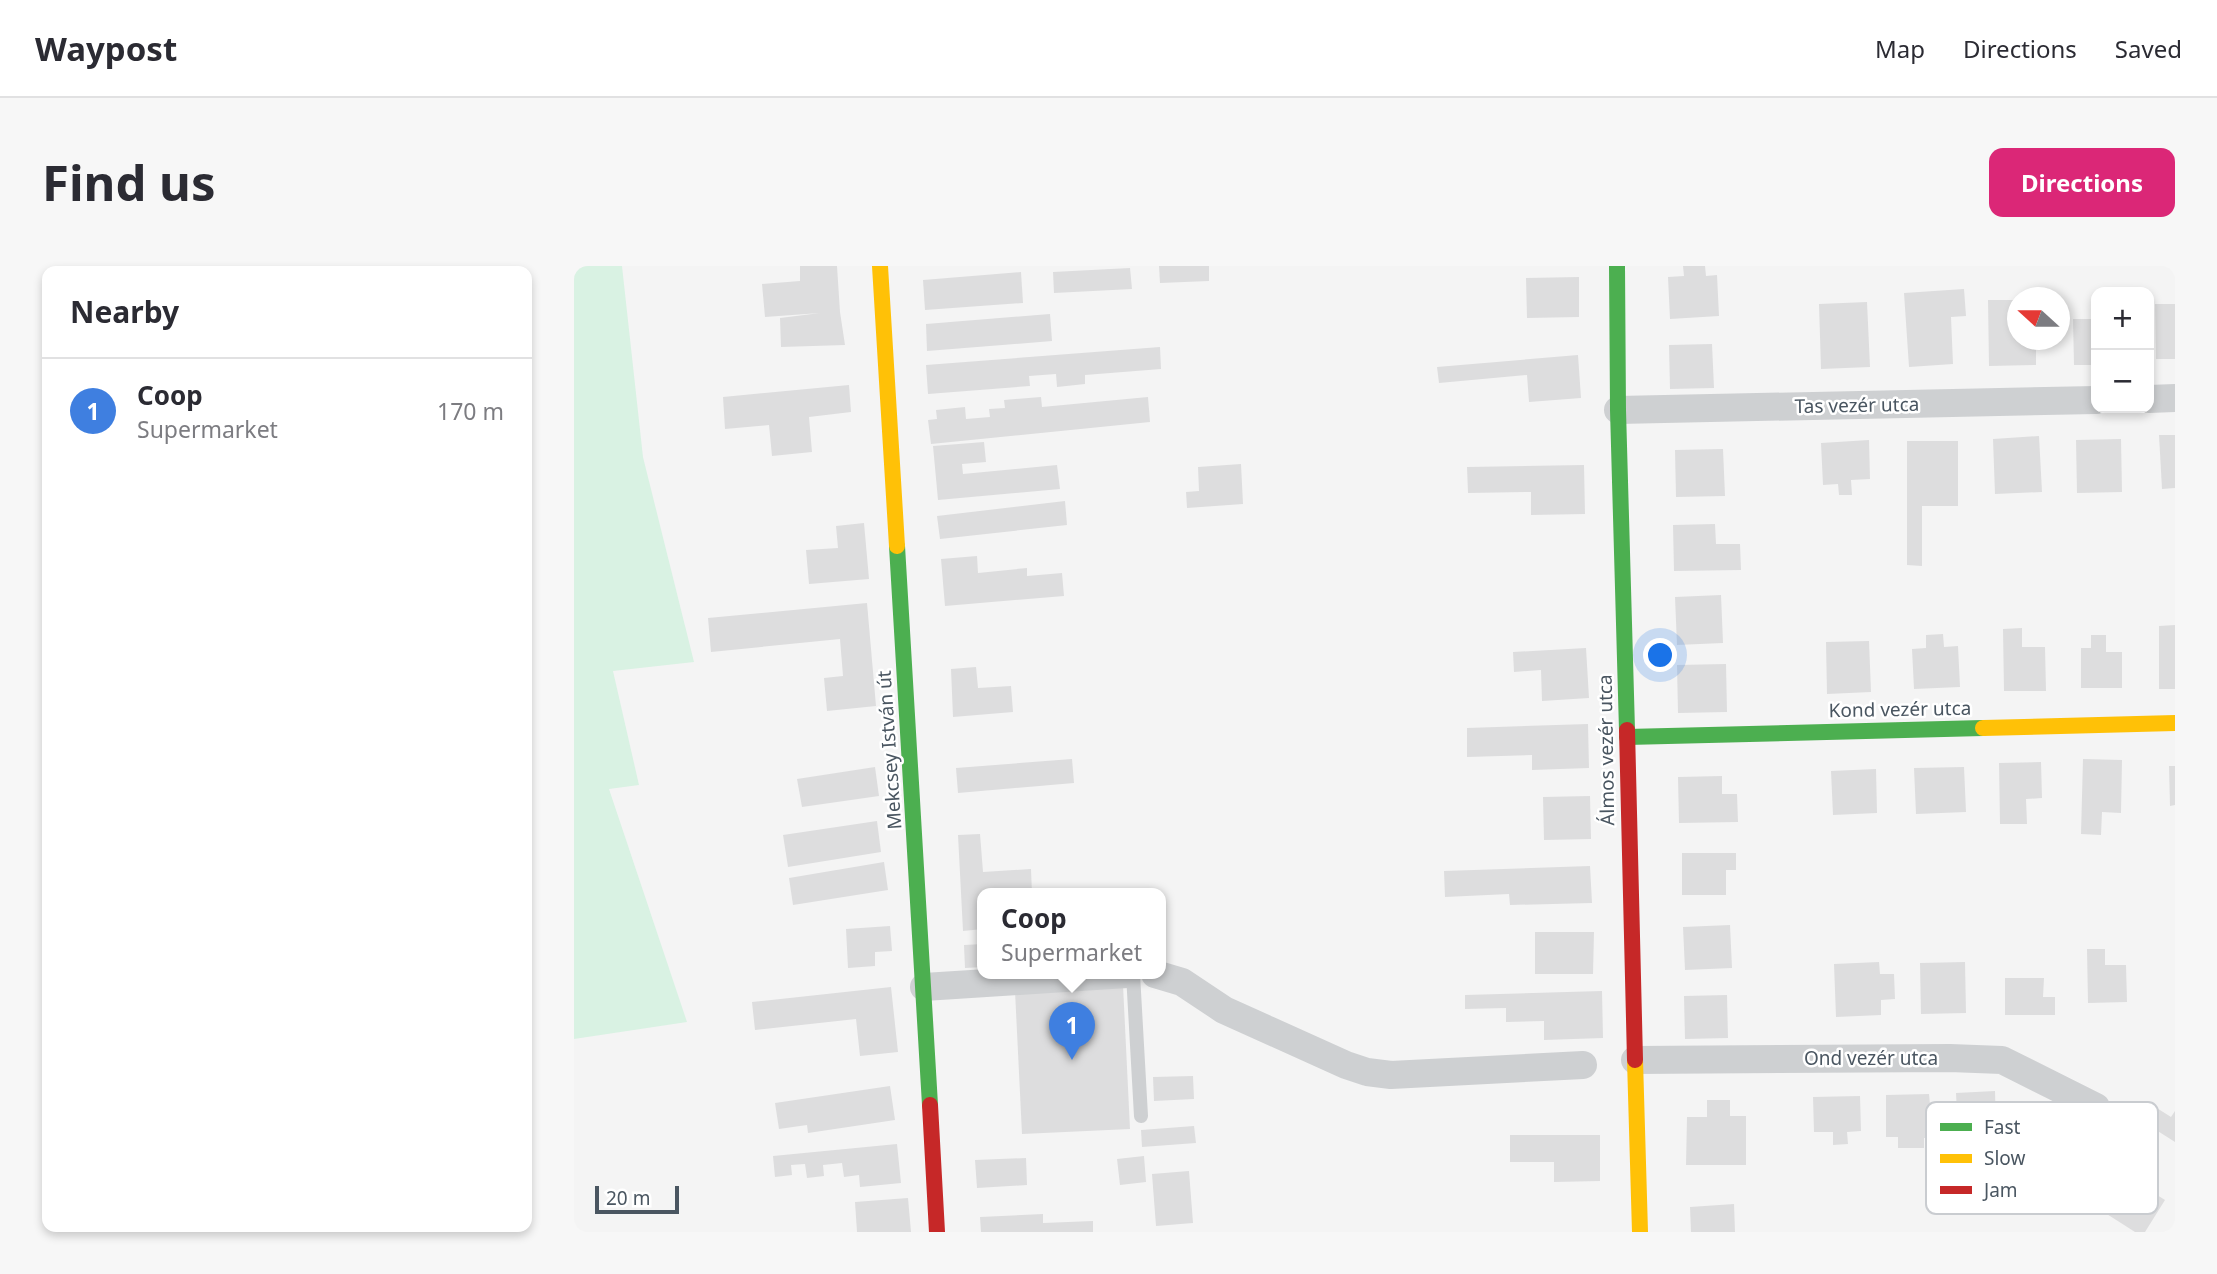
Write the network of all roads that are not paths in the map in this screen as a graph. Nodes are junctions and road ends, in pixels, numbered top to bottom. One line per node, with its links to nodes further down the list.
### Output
1 (880, 266): 12 (street, Mekcsey István út)
2 (1617, 266): 6 (street, Álmos vezér utca)
3 (2175, 398): 4 (street)
4 (2154, 399)
5 (2091, 400): 6 (street, Tas vezér utca)
6 (1618, 410): 8 (street, Álmos vezér utca)
7 (2175, 723): 8 (street, Kond vezér utca)
8 (1627, 737): 13 (street, Álmos vezér utca)
9 (1166, 977): 14 (street)
10 (1049, 979): 12 (street)
11 (1133, 979): 16 (lane)
12 (924, 987): 17 (street, Mekcsey István út)
13 (1634, 1060): 15 (street, Ond vezér utca); 18 (street, Álmos vezér utca)
14 (1583, 1065)
15 (2086, 1102)
16 (1141, 1116)
17 (936, 1232)
18 (1640, 1232)

